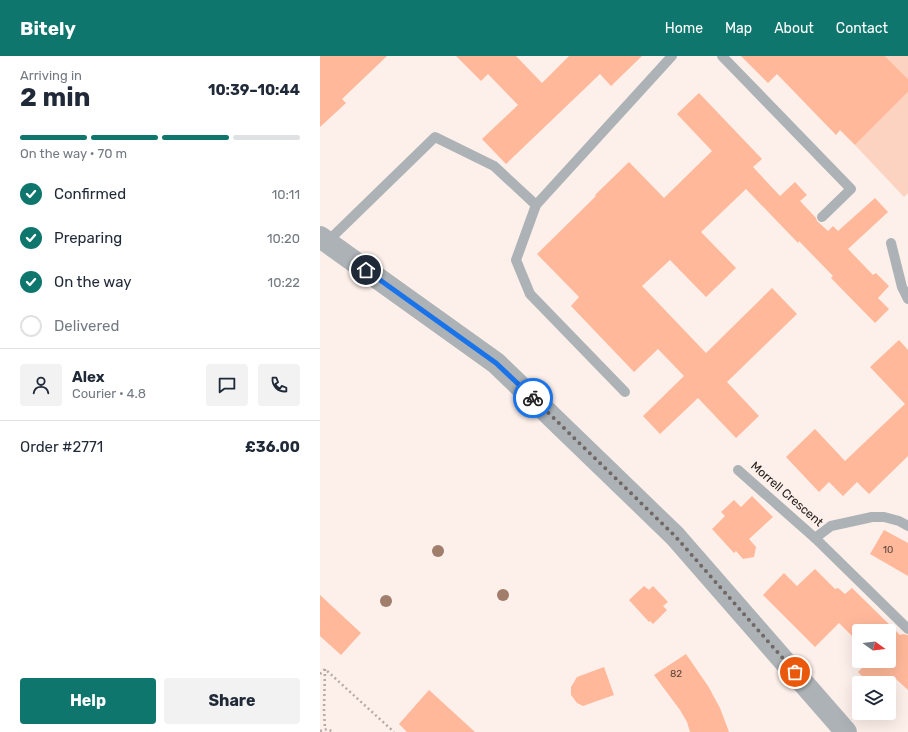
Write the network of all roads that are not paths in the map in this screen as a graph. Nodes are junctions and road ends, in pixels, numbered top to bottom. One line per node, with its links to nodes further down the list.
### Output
1 (722, 56): 4 (lane)
2 (668, 57): 3 (lane)
3 (536, 205): 5 (lane); 8 (lane)
4 (822, 217)
5 (324, 240): 13 (street)
6 (891, 243): 7 (lane)
7 (908, 299)
8 (625, 392)
9 (738, 470): 11 (lane, Morrell Crescent)
10 (908, 526): 11 (lane, Morrell Crescent)
11 (815, 538): 12 (lane)
12 (908, 629)
13 (846, 732)

